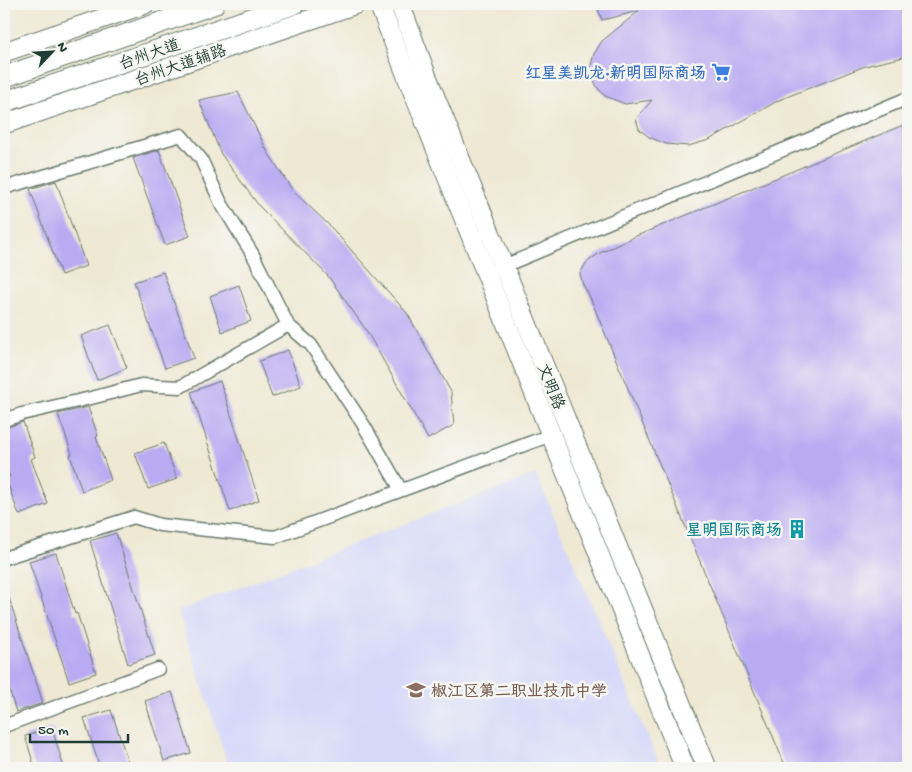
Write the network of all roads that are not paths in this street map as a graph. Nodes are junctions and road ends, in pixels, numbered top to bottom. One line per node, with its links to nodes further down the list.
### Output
1 (146, 4): 7 (main road)
2 (214, 4): 8 (main road, 台州大道)
3 (294, 4): 12 (main road, 台州大道)
4 (356, 4): 13 (main road, 台州大道辅路)
5 (379, 4): 10 (main road, 文明路)
6 (400, 4): 9 (main road, 文明路)
7 (4, 52)
8 (4, 77)
9 (427, 77): 10 (main road); 15 (main road, 文明路)
10 (410, 84): 15 (main road, 文明路)
11 (908, 98): 15 (street)
12 (4, 102)
13 (4, 124)
14 (4, 188): 16 (street)
15 (495, 270): 18 (main road, 文明路); 24 (main road, 文明路)
16 (288, 325): 17 (street); 19 (street)
17 (4, 420)
18 (551, 435): 19 (street); 23 (main road, 文明路)
19 (401, 490): 20 (street)
20 (4, 558)
21 (158, 669): 22 (street)
22 (4, 726)
23 (685, 768)
24 (707, 768)

